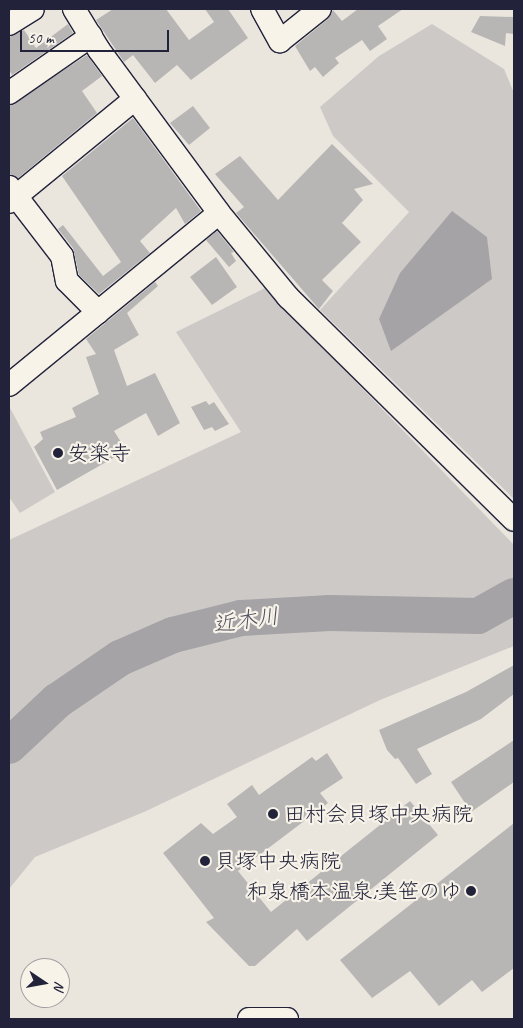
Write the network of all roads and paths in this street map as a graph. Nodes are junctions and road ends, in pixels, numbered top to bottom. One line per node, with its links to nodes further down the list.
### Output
1 (33, 9): 5 (street)
2 (262, 9): 3 (street)
3 (320, 9)
4 (86, 18): 6 (street); 7 (street)
5 (9, 24)
6 (9, 93)
7 (135, 99): 8 (street); 9 (street)
8 (11, 195): 10 (street)
9 (219, 213): 10 (street); 12 (street)
10 (98, 312): 11 (street)
11 (9, 385)
12 (514, 520)
13 (249, 1019): 14 (street)
14 (287, 1019)

